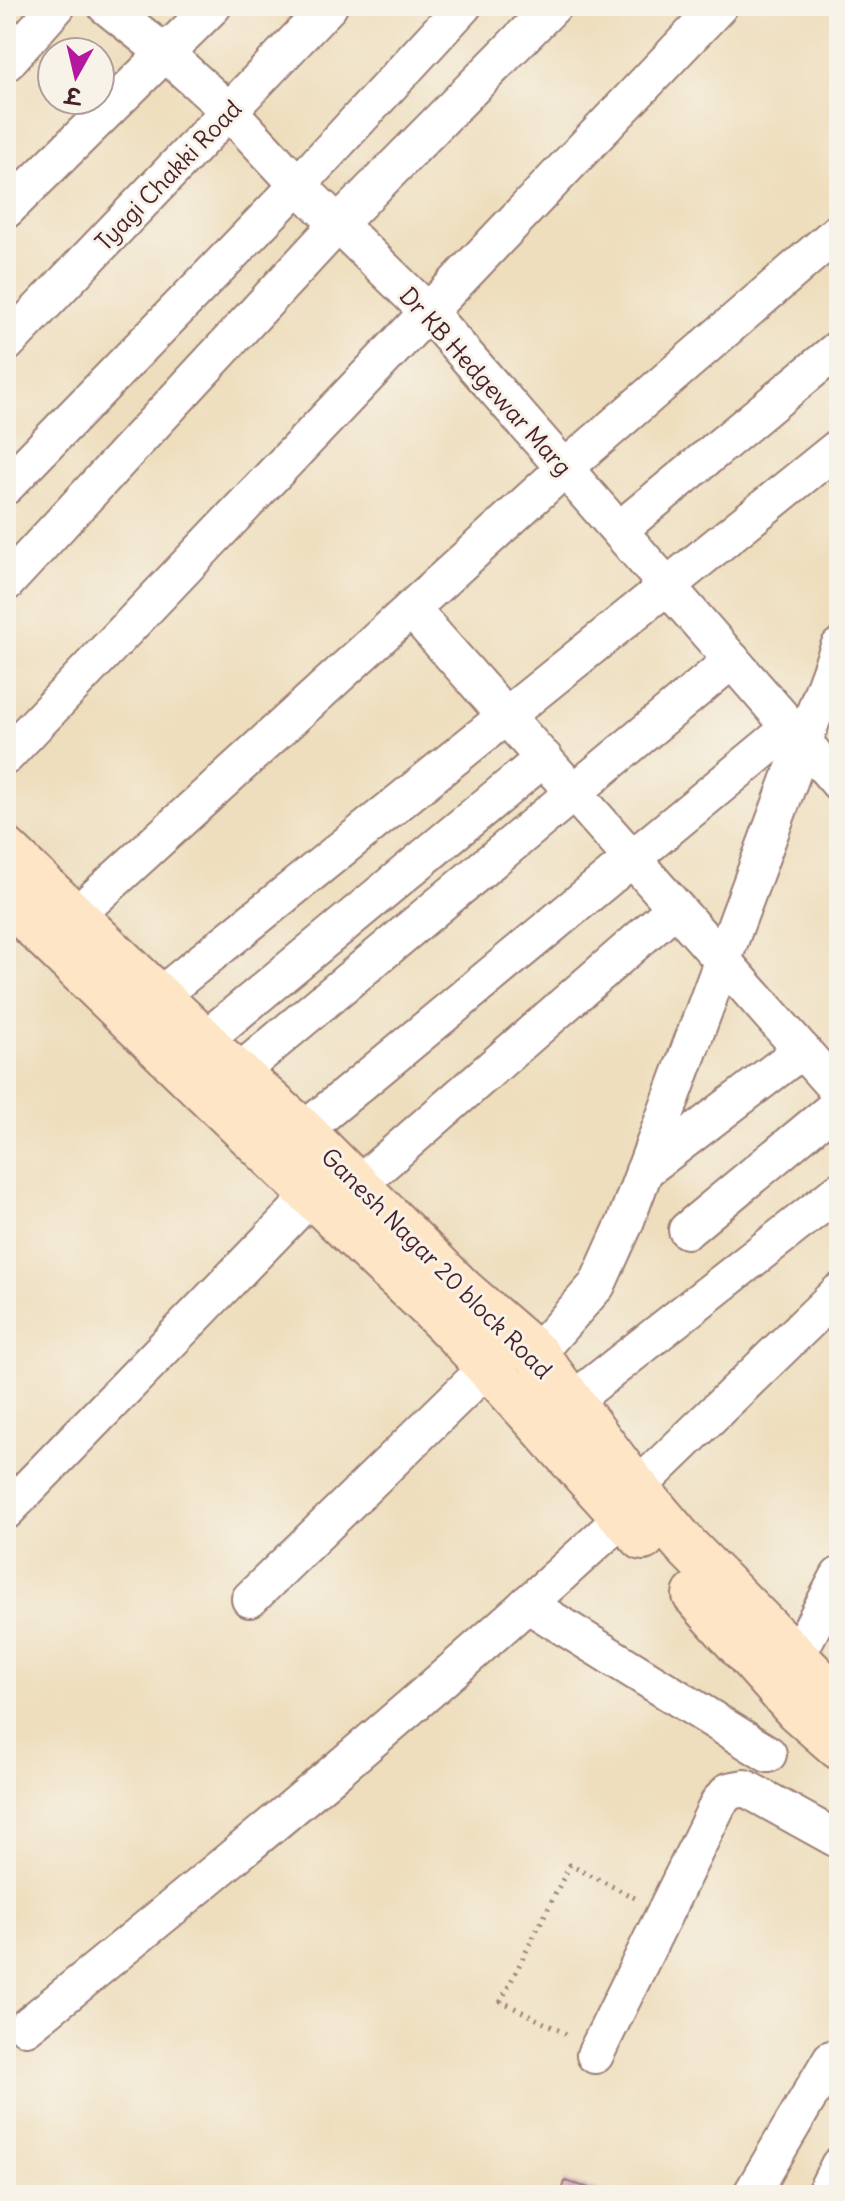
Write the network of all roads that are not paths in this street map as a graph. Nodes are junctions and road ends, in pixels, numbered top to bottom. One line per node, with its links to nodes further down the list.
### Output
1 (57, 6): 9 (street)
2 (106, 6): 8 (street, Dr KB Hedgewar Marg)
3 (213, 6): 8 (street)
4 (329, 6): 10 (street, Tyagi Chakki Road)
5 (463, 6): 11 (street)
6 (553, 6): 13 (street)
7 (719, 6): 15 (street)
8 (165, 53): 10 (street, Dr KB Hedgewar Marg); 12 (street)
9 (6, 63)
10 (229, 111): 11 (street, Dr KB Hedgewar Marg); 16 (street, Tyagi Chakki Road)
11 (298, 185): 13 (street, Dr KB Hedgewar Marg); 20 (street)
12 (6, 210)
13 (338, 224): 15 (street, Dr KB Hedgewar Marg); 22 (street)
14 (839, 231): 19 (street)
15 (428, 312): 19 (street, Dr KB Hedgewar Marg); 29 (street)
16 (6, 344)
17 (839, 348): 21 (street)
18 (839, 447): 23 (street)
19 (564, 469): 21 (street, Dr KB Hedgewar Marg); 24 (street)
20 (6, 486)
21 (619, 530): 23 (street, Dr KB Hedgewar Marg)
22 (6, 583)
23 (667, 586): 26 (street, Dr KB Hedgewar Marg); 27 (street)
24 (411, 609): 27 (street); 37 (street)
25 (839, 647): 28 (street)
26 (732, 660): 28 (street, Dr KB Hedgewar Marg); 32 (street)
27 (506, 716): 30 (street); 39 (street)
28 (797, 735): 31 (street, Dr KB Hedgewar Marg); 34 (street); 38 (street)
29 (6, 756)
30 (544, 758): 32 (street); 40 (street)
31 (839, 783)
32 (574, 793): 34 (street); 42 (street)
33 (6, 850): 37 (street, Ganesh Nagar 20 block Road)
34 (633, 859): 36 (street); 44 (street)
35 (6, 899): 46 (street, Ganesh Nagar 20 block Road)
36 (675, 908): 38 (street); 46 (street)
37 (74, 917): 39 (street, Ganesh Nagar 20 block Road)
38 (722, 960): 41 (street); 45 (street)
39 (158, 997): 40 (street, Ganesh Nagar 20 block Road)
40 (204, 1040): 42 (street, Ganesh Nagar 20 block Road)
41 (802, 1050): 43 (street); 45 (street)
42 (238, 1073): 44 (street, Ganesh Nagar 20 block Road)
43 (838, 1091): 48 (street)
44 (303, 1131): 46 (street, Ganesh Nagar 20 block Road)
45 (644, 1171): 50 (street)
46 (337, 1183): 50 (street, Ganesh Nagar 20 block Road); 51 (street, Ganesh Nagar 20 block Road); 54 (street)
47 (839, 1191): 52 (street)
48 (687, 1230)
49 (839, 1292): 53 (street)
50 (536, 1354): 52 (street, Ganesh Nagar 20 block Road)
51 (488, 1367): 53 (street, Ganesh Nagar 20 block Road); 56 (street)
52 (572, 1401): 53 (street, Ganesh Nagar 20 block Road)
53 (630, 1502): 57 (street); 58 (street, Ganesh Nagar 20 block Road); 60 (street, Ganesh Nagar 20 block Road)
54 (6, 1511)
55 (839, 1576): 58 (street)
56 (250, 1599)
57 (527, 1604): 62 (street); 65 (street)
58 (796, 1657): 59 (street, Ganesh Nagar 20 block Road)
59 (839, 1701)
60 (797, 1710): 61 (street, Ganesh Nagar 20 block Road); 62 (street)
61 (839, 1747)
62 (768, 1754): 63 (street)
63 (745, 1788): 64 (street); 66 (street)
64 (839, 1840)
65 (26, 2027)
66 (595, 2055)
67 (836, 2055): 69 (street)
68 (839, 2165): 70 (street)
69 (751, 2195)
70 (824, 2195)

